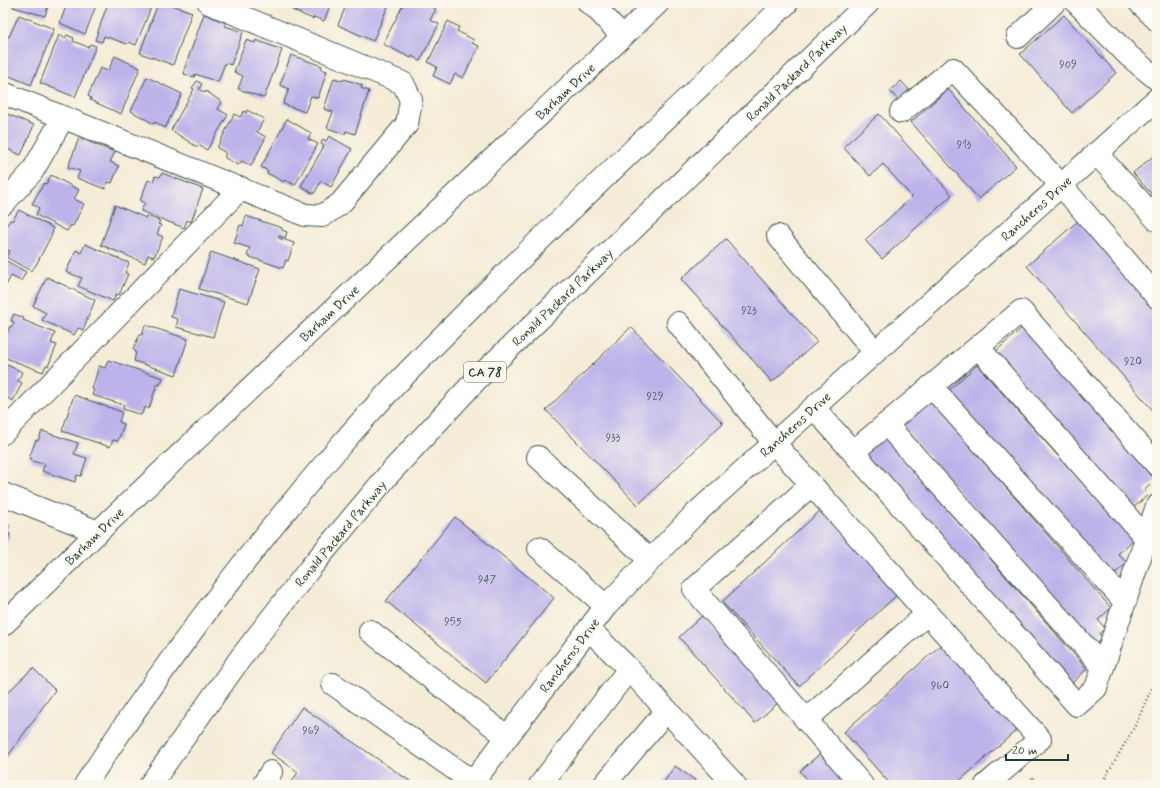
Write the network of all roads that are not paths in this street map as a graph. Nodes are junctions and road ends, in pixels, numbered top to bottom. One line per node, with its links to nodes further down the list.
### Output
1 (209, 3): 19 (main road)
2 (589, 3): 10 (main road)
3 (658, 3): 10 (main road, Barham Drive)
4 (786, 3): 55 (main road)
5 (868, 3): 56 (main road, Ronald Packard Parkway / CA 78)
6 (1054, 3): 11 (main road)
7 (1077, 3): 12 (main road)
8 (1140, 3): 9 (main road)
9 (1157, 20)
10 (622, 36): 38 (main road, Barham Drive)
11 (1018, 37)
12 (1157, 79)
13 (3, 93): 16 (main road)
14 (1157, 99): 17 (main road, Rancheros Drive)
15 (901, 112): 18 (main road)
16 (63, 118): 19 (main road); 20 (main road)
17 (1096, 154): 18 (main road, Rancheros Drive); 21 (main road)
18 (1061, 185): 23 (main road); 26 (main road, Rancheros Drive)
19 (241, 188): 30 (main road)
20 (3, 204)
21 (1157, 220)
22 (778, 236): 26 (main road)
23 (1157, 297)
24 (678, 323): 31 (main road)
25 (978, 347): 27 (main road); 34 (main road); 39 (main road)
26 (875, 352): 28 (main road, Rancheros Drive)
27 (931, 386): 29 (main road); 42 (main road)
28 (814, 408): 31 (main road, Rancheros Drive); 32 (main road)
29 (886, 424): 32 (main road); 48 (main road)
30 (3, 434)
31 (774, 443): 35 (main road); 41 (main road, Rancheros Drive)
32 (853, 452): 48 (main road)
33 (538, 457): 41 (main road)
34 (1157, 465)
35 (811, 485): 44 (main road); 52 (main road)
36 (3, 494): 38 (main road)
37 (1157, 506): 39 (main road)
38 (98, 532): 45 (main road, Barham Drive)
39 (1146, 538): 42 (main road)
40 (539, 548): 43 (main road)
41 (650, 560): 43 (main road, Rancheros Drive)
42 (1125, 602): 48 (main road)
43 (606, 606): 46 (main road, Rancheros Drive)
44 (928, 614): 52 (main road); 61 (main road)
45 (3, 625)
46 (589, 629): 49 (main road); 53 (main road, Rancheros Drive)
47 (370, 631): 53 (main road)
48 (1103, 667)
49 (629, 669): 51 (main road); 57 (main road)
50 (333, 684): 54 (main road)
51 (667, 710): 58 (main road); 59 (main road)
52 (806, 720): 60 (main road)
53 (506, 736): 54 (main road, Rancheros Drive)
54 (477, 782)
55 (85, 785)
56 (150, 785)
57 (540, 785)
58 (604, 785)
59 (735, 785)
60 (862, 785)
61 (986, 785)

